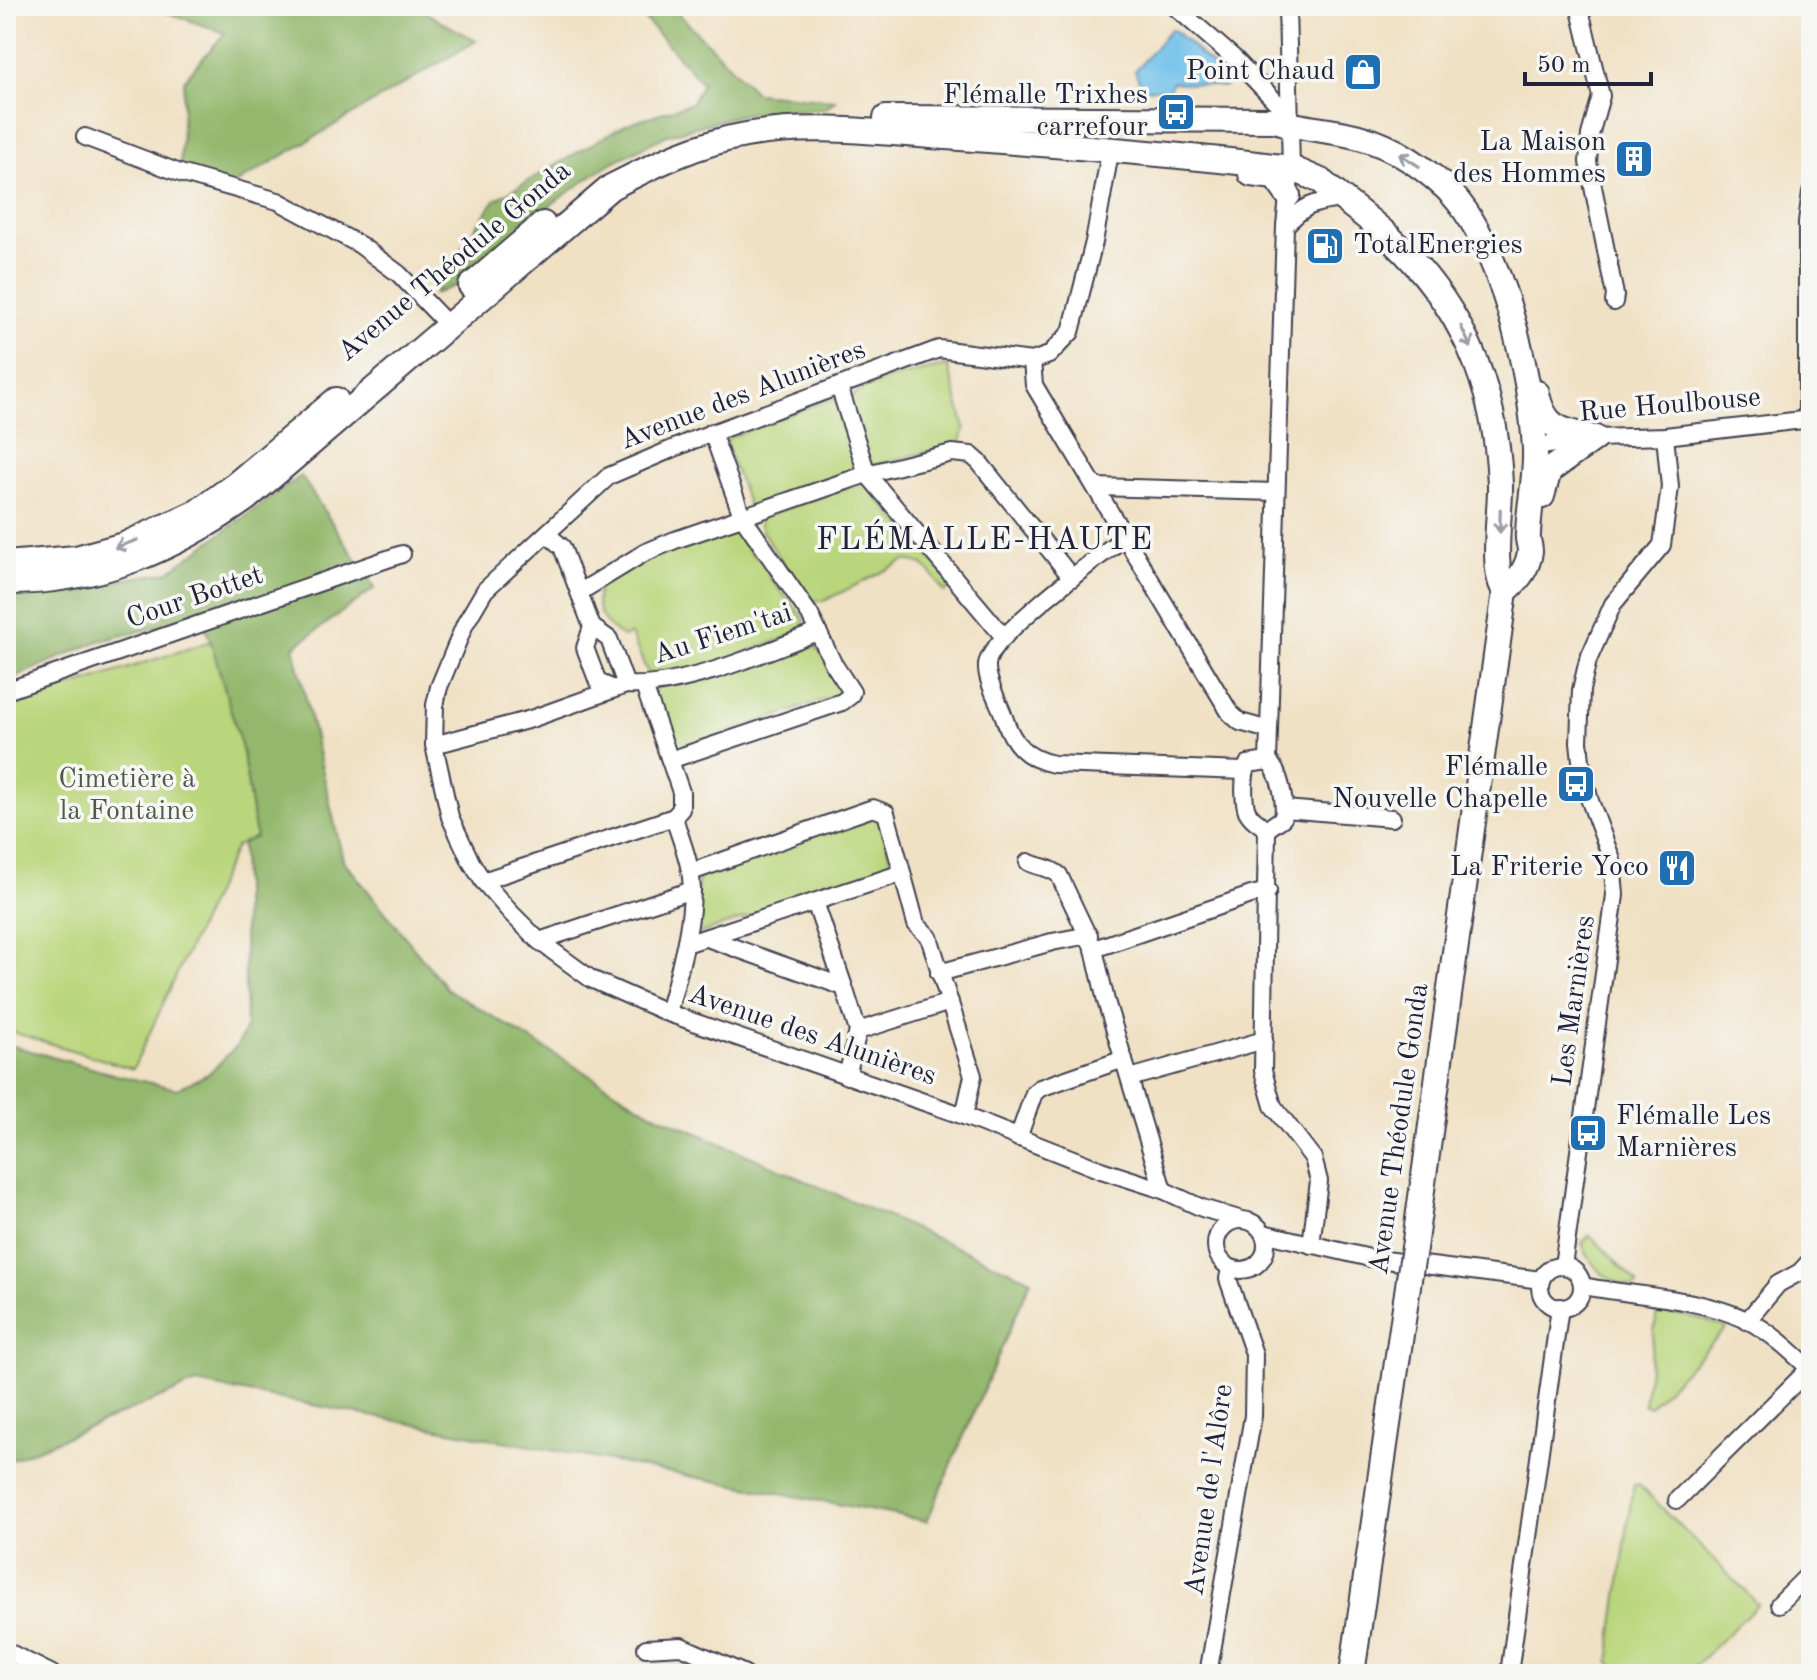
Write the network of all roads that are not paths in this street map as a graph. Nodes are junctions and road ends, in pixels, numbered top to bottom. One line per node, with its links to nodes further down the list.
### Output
1 (1174, 6): 4 (street)
2 (1287, 6): 5 (street)
3 (1579, 6): 16 (street)
4 (1261, 87): 5 (street); 6 (street)
5 (1289, 116): 6 (main road, Avenue Théodule Gonda); 10 (street); 17 (main road, Avenue Théodule Gonda, one-way to 5)
6 (1248, 118): 18 (main road, Avenue Théodule Gonda)
7 (899, 134): 9 (main road, Avenue Théodule Gonda); 10 (main road, Avenue Théodule Gonda); 18 (main road, Avenue Théodule Gonda)
8 (85, 137): 18 (street)
9 (1109, 158): 12 (main road, Avenue Théodule Gonda); 19 (street)
10 (1291, 168): 12 (street); 13 (main road, Avenue Théodule Gonda)
11 (1811, 192): 14 (street)
12 (1288, 195): 15 (street)
13 (1342, 199): 15 (street); 22 (main road, Avenue Théodule Gonda, one-way to 22)
14 (1809, 222): 20 (street)
15 (1285, 226): 31 (street)
16 (1614, 302)
17 (1510, 318): 26 (main road); 27 (main road, Avenue Théodule Gonda)
18 (444, 320): 37 (main road, Avenue Théodule Gonda, one-way to 37); 39 (main road, Avenue Théodule Gonda)
19 (1032, 361): 21 (street, Avenue des Alunières); 30 (street)
20 (1809, 366): 23 (street)
21 (839, 386): 24 (street, Avenue des Alunières); 28 (street)
22 (1488, 401): 27 (main road); 29 (main road, Avenue Théodule Gonda)
23 (1809, 419): 25 (street, Rue Houlbouse)
24 (712, 432): 32 (street, Au Fiem'tai); 33 (street, Avenue des Alunières)
25 (1665, 436): 26 (street, Rue Houlbouse); 86 (street, Les Marnières)
26 (1595, 438): 27 (street, Rue Houlbouse); 35 (main road)
27 (1535, 447): 29 (main road); 35 (main road, Avenue Théodule Gonda)
28 (867, 474): 32 (street); 38 (street); 43 (street)
29 (1499, 476): 40 (main road, Avenue Théodule Gonda, one-way to 40)
30 (1096, 487): 31 (street); 34 (street)
31 (1276, 492): 48 (street)
32 (742, 516): 41 (street); 44 (street, Au Fiem'tai)
33 (547, 534): 41 (street); 49 (street, Avenue des Alunières)
34 (1125, 537): 38 (street); 48 (street)
35 (1530, 549): 40 (main road, Avenue Théodule Gonda)
36 (402, 554): 47 (street, Cour Bottet)
37 (6, 564)
38 (1072, 578): 43 (street)
39 (6, 582)
40 (1505, 591): 101 (main road, Avenue Théodule Gonda, bridge)
41 (580, 592): 42 (street)
42 (592, 627): 46 (street); 46 (street)
43 (1004, 637): 52 (street)
44 (820, 639): 45 (street, Au Fiem'tai); 50 (street)
45 (644, 686): 46 (street, Au Fiem'tai); 50 (street)
46 (620, 687): 49 (street)
47 (6, 691)
48 (1269, 730): 51 (street)
49 (434, 745): 60 (street, Avenue des Alunières)
50 (670, 760): 54 (street)
51 (1268, 761): 52 (street); 53 (street)
52 (1244, 771): 56 (street)
53 (1285, 809): 55 (street); 56 (street)
54 (674, 817): 58 (street); 60 (street)
55 (1392, 818)
56 (1267, 829): 62 (street)
57 (1028, 862): 66 (street)
58 (691, 872): 59 (street); 61 (street)
59 (902, 873): 63 (street); 68 (street)
60 (483, 881): 65 (street, Avenue des Alunières)
61 (692, 890): 65 (street); 67 (street)
62 (1268, 891): 66 (street); 73 (street)
63 (815, 902): 64 (street); 69 (street)
64 (707, 938): 67 (street); 69 (street)
65 (539, 941): 71 (street, Avenue des Alunières)
66 (1091, 942): 68 (street); 74 (street)
67 (686, 944): 71 (street)
68 (939, 973): 70 (street)
69 (844, 987): 72 (street)
70 (950, 1002): 72 (street); 77 (street)
71 (668, 1013): 75 (street, Avenue des Alunières)
72 (858, 1031): 75 (street)
73 (1264, 1040): 76 (street); 84 (street)
74 (1124, 1059): 76 (street); 78 (street)
75 (847, 1076): 77 (street, Avenue des Alunières)
76 (1130, 1078): 79 (street)
77 (964, 1116): 78 (street, Avenue des Alunières)
78 (1018, 1138): 79 (street, Avenue des Alunières)
79 (1163, 1190): 80 (street, Avenue des Alunières)
80 (1202, 1208): 81 (street, Avenue des Alunières); 83 (street)
81 (1242, 1220): 82 (street, Avenue des Alunières); 83 (street)
82 (1263, 1233): 84 (street, Avenue des Alunières); 87 (street)
83 (1215, 1244): 87 (street)
84 (1311, 1245): 88 (street, Avenue des Alunières)
85 (1811, 1260): 91 (street)
86 (1563, 1266): 88 (street); 89 (street)
87 (1230, 1268): 100 (street, Avenue de l'Alôre)
88 (1541, 1280): 90 (street)
89 (1582, 1286): 90 (street); 91 (street)
90 (1560, 1307): 102 (street)
91 (1747, 1321): 92 (street)
92 (1810, 1369): 93 (street)
93 (1677, 1500)
94 (1811, 1572): 95 (street)
95 (1779, 1604)
96 (646, 1648): 99 (street)
97 (6, 1651): 98 (street)
98 (52, 1674)
99 (745, 1674)
100 (1208, 1674)
101 (1352, 1674)
102 (1509, 1674)

